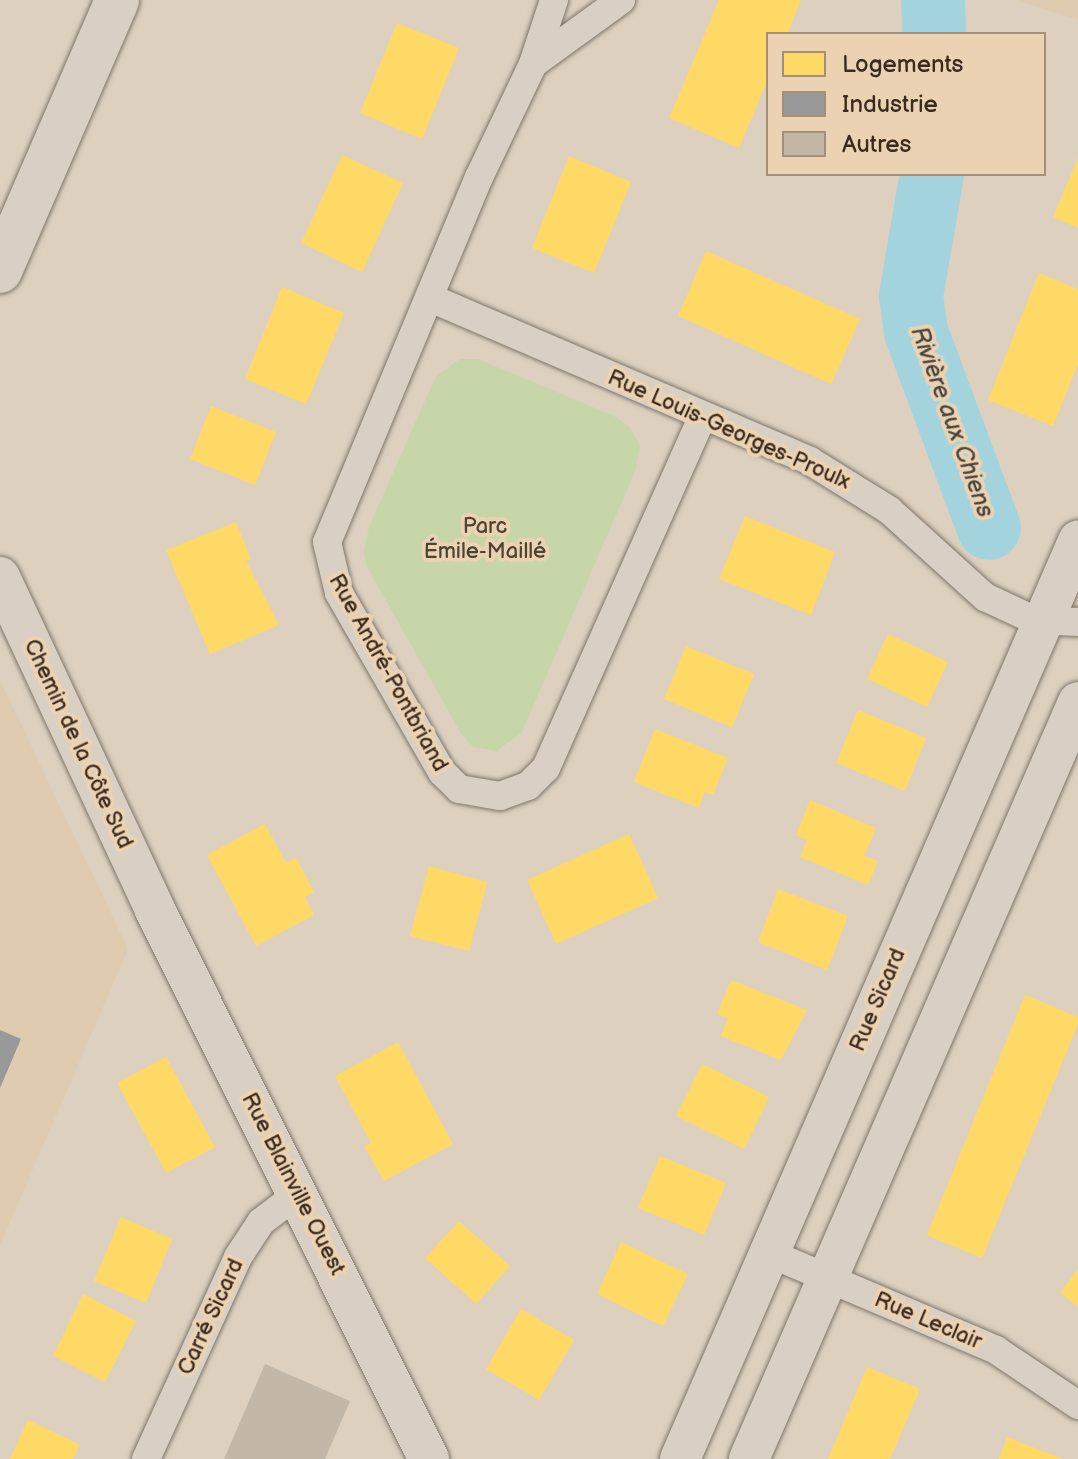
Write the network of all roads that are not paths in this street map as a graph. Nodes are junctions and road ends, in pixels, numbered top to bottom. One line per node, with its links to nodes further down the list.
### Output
1 (117, 0): 5 (highway)
2 (554, 0): 4 (street, Rue André-Pontbriand)
3 (621, 0): 4 (street)
4 (533, 64): 6 (street, Rue André-Pontbriand)
5 (0, 271)
6 (430, 298): 7 (street, Rue Louis-Georges-Proulx); 7 (street, Rue André-Pontbriand)
7 (702, 417): 10 (street, Rue Louis-Georges-Proulx)
8 (1078, 541): 10 (street, Rue Sicard)
9 (0, 577): 12 (street, Chemin de la Côte Sud)
10 (1062, 621): 14 (street, Rue Sicard)
11 (1078, 702): 15 (street)
12 (155, 910): 13 (street, Rue Blainville Ouest)
13 (299, 1193): 17 (street, Carré Sicard); 18 (street, Rue Blainville Ouest)
14 (769, 1253): 15 (street, Rue Leclair); 19 (street, Rue Sicard)
15 (827, 1278): 16 (street, Rue Leclair); 20 (street)
16 (1078, 1405)
17 (146, 1459)
18 (429, 1459)
19 (680, 1459)
20 (749, 1459)

